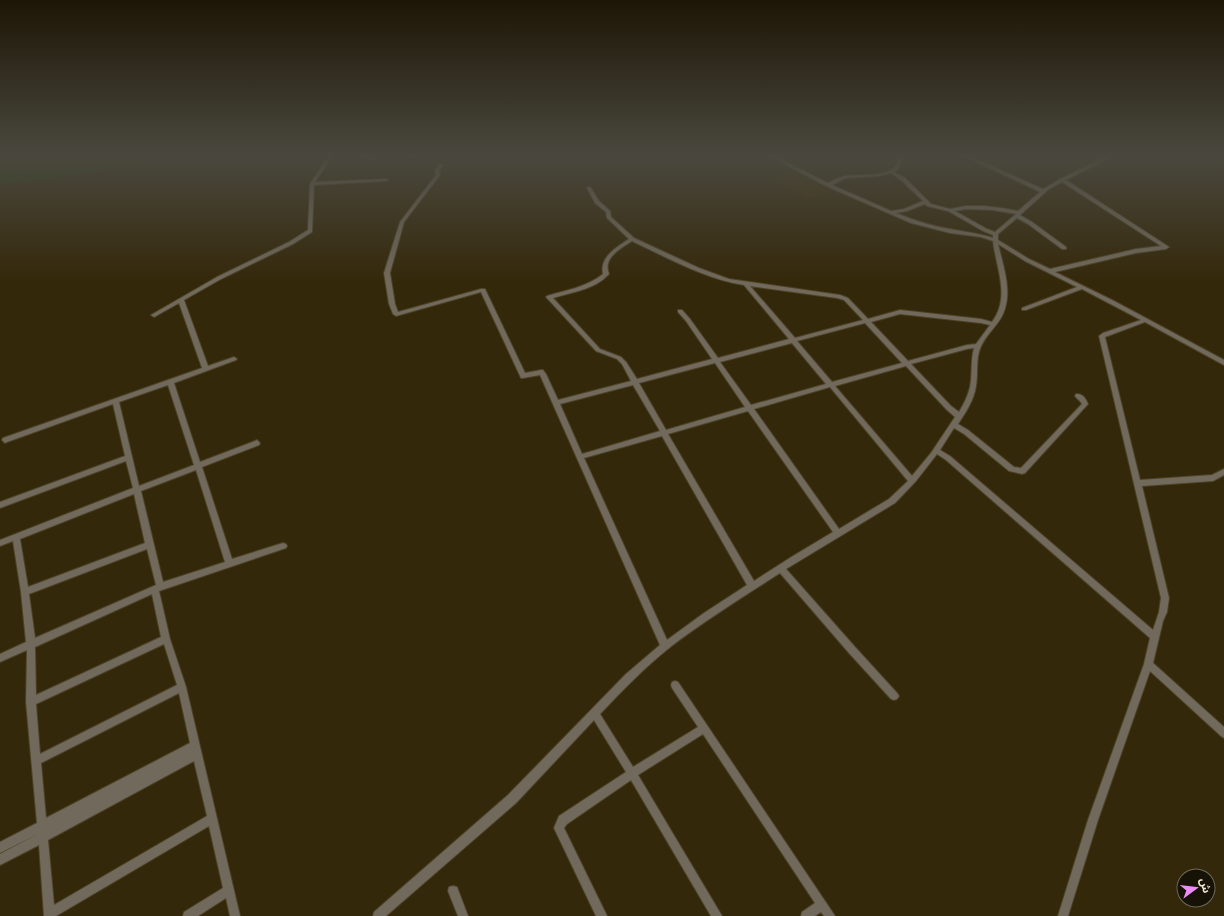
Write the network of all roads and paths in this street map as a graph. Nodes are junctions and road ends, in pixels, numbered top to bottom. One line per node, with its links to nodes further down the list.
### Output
1 (311, 198): 20 (street)
2 (420, 198): 39 (street)
3 (595, 198): 13 (street)
4 (857, 198): 10 (street)
5 (921, 198): 8 (street)
6 (1035, 198): 11 (street)
7 (1090, 198): 17 (street)
8 (925, 202): 9 (street); 10 (street)
9 (950, 210): 11 (street); 12 (street)
10 (890, 212): 12 (street)
11 (1017, 214): 12 (street); 14 (street)
12 (996, 237): 15 (street); 16 (street)
13 (632, 239): 18 (street); 35 (street)
14 (1064, 248)
15 (1014, 252): 16 (street); 17 (street)
16 (999, 256): 26 (street)
17 (1050, 271): 19 (street)
18 (746, 284): 25 (street); 27 (street)
19 (1082, 287): 21 (street); 24 (street)
20 (181, 300): 23 (street); 33 (street)
21 (1024, 309)
22 (680, 311): 30 (street)
23 (154, 315)
24 (1145, 320): 32 (street); 52 (street)
25 (866, 322): 26 (street); 27 (street); 31 (street)
26 (994, 324): 28 (street)
27 (793, 340): 30 (street); 36 (street)
28 (978, 346): 31 (street); 41 (street)
29 (234, 359): 33 (street)
30 (716, 361): 35 (street); 40 (street)
31 (907, 363): 36 (street); 41 (street)
32 (1224, 363)
33 (206, 369): 34 (street)
34 (170, 381): 38 (street); 49 (street)
35 (635, 382): 39 (street); 43 (street)
36 (830, 384): 40 (street); 51 (street)
37 (1078, 396): 42 (street)
38 (115, 401): 44 (street); 47 (street)
39 (556, 403): 48 (street)
40 (751, 409): 43 (street); 55 (street)
41 (959, 416): 42 (street)
42 (954, 425): 46 (street)
43 (664, 433): 48 (street); 62 (street)
44 (4, 440)
45 (257, 443): 49 (street)
46 (937, 451): 51 (street); 65 (street)
47 (129, 457): 53 (street); 54 (street)
48 (580, 457): 68 (street)
49 (199, 466): 53 (street); 60 (street)
50 (1224, 472): 52 (street)
51 (912, 481): 55 (street)
52 (1137, 483): 65 (street)
53 (136, 490): 56 (street); 58 (street)
54 (0, 505)
55 (838, 534): 61 (street)
56 (16, 538): 57 (street); 64 (street)
57 (0, 544)
58 (149, 545): 63 (street); 64 (street)
59 (283, 546): 60 (street)
60 (230, 564): 63 (street)
61 (782, 568): 62 (street); 73 (street)
62 (752, 586): 68 (street)
63 (157, 588): 66 (street); 67 (street)
64 (25, 592): 67 (street)
65 (1155, 637): 70 (street)
66 (166, 639): 72 (street); 74 (street)
67 (31, 644): 69 (street); 74 (street)
68 (666, 646): 75 (street)
69 (0, 658)
70 (1148, 664): 77 (street); 98 (street)
71 (674, 685): 76 (street)
72 (182, 687): 78 (street); 79 (street)
73 (894, 696)
74 (31, 702): 79 (street)
75 (595, 714): 80 (street); 92 (street)
76 (704, 728): 80 (street); 88 (street)
77 (1224, 733)
78 (197, 750): 81 (street); 82 (street); 83 (street)
79 (36, 761): 82 (street)
80 (632, 773): 94 (street); 95 (street)
81 (213, 818): 86 (street); 89 (street)
82 (42, 826): 83 (street); 84 (street)
83 (43, 838): 85 (street); 89 (street)
84 (0, 848)
85 (0, 860)
86 (229, 890): 90 (street); 91 (street)
87 (453, 891): 93 (street)
88 (822, 904): 96 (street); 97 (street)
89 (50, 915)
90 (188, 916)
91 (235, 916)
92 (378, 916)
93 (463, 916)
94 (602, 916)
95 (717, 916)
96 (806, 916)
97 (830, 916)
98 (1063, 916)

